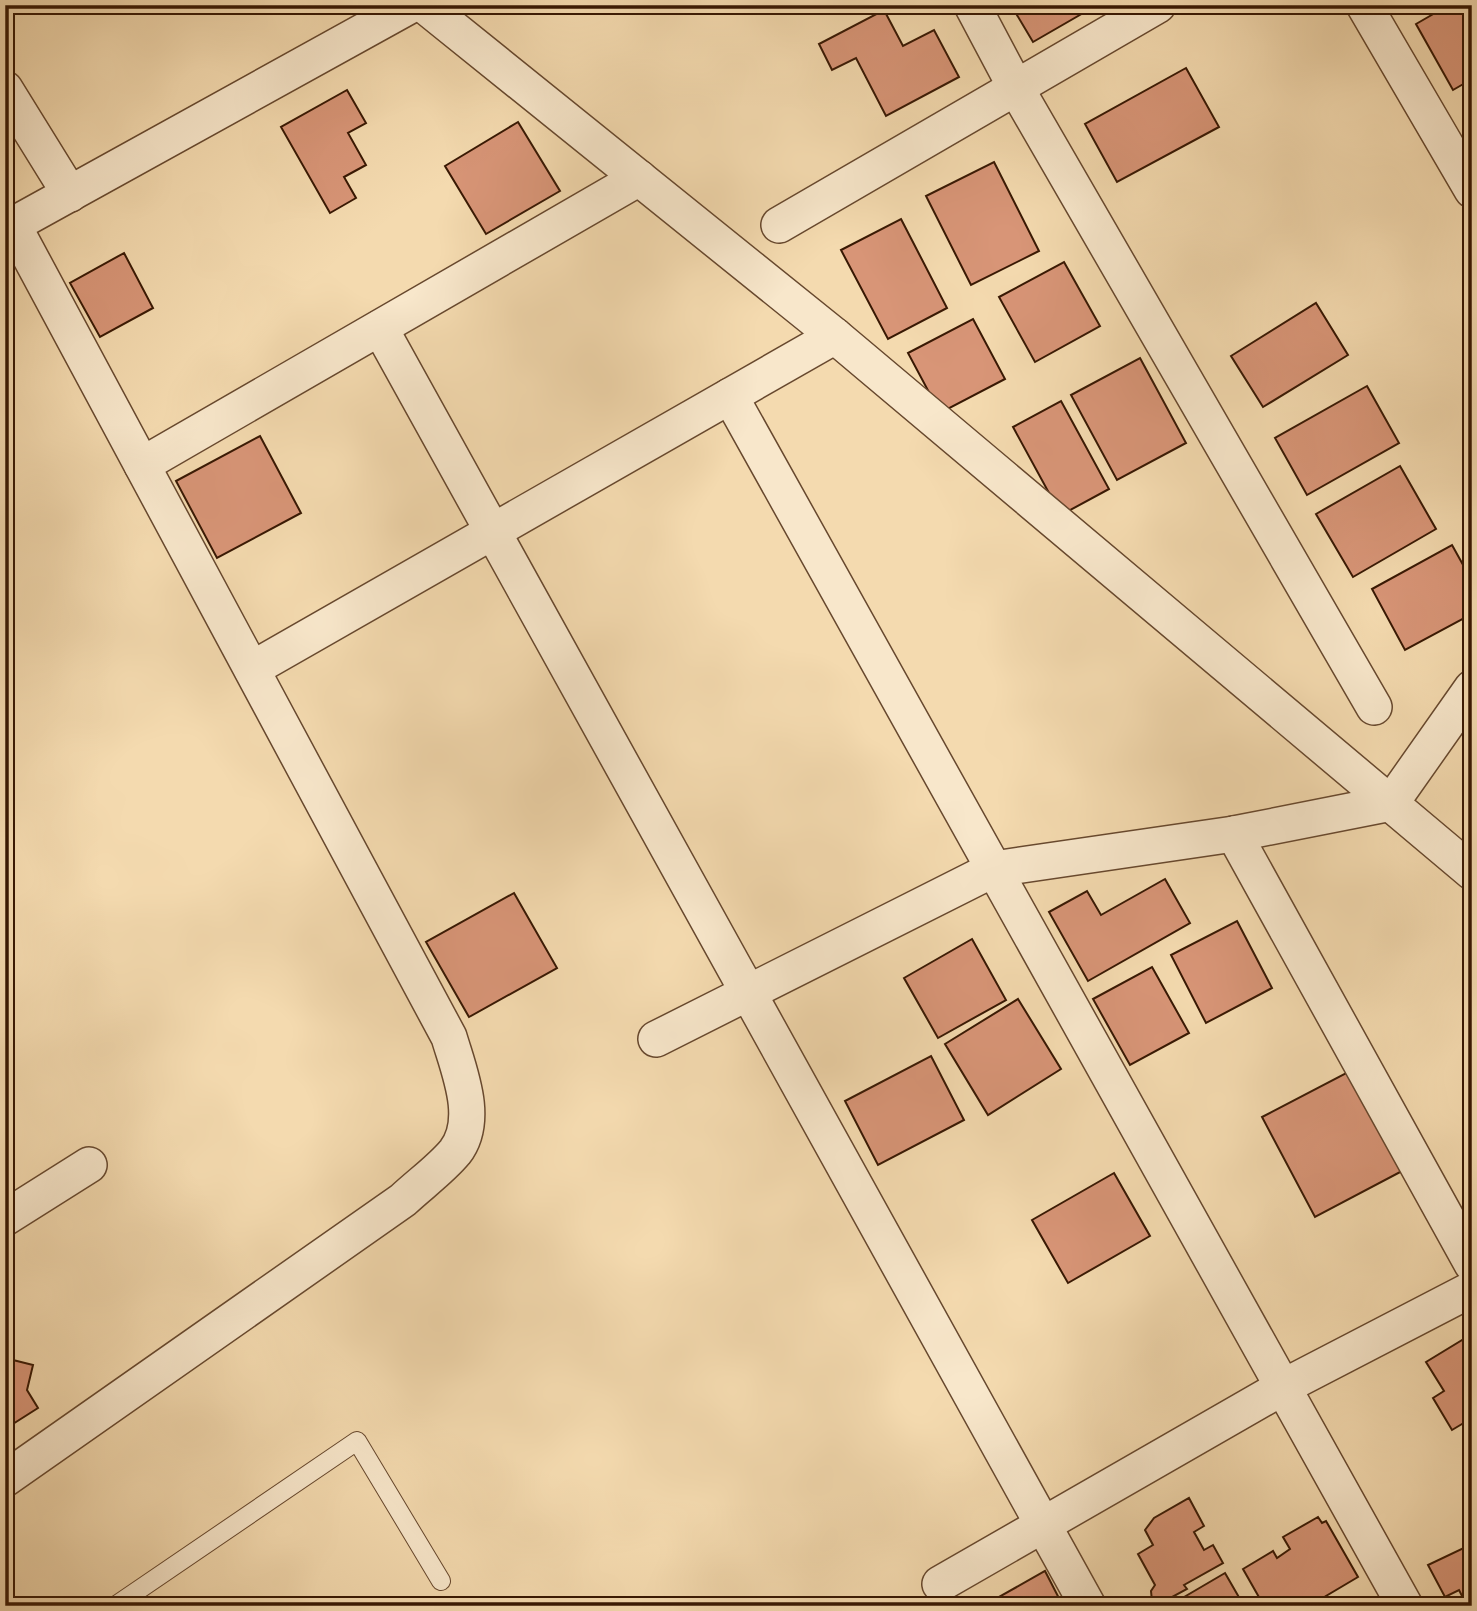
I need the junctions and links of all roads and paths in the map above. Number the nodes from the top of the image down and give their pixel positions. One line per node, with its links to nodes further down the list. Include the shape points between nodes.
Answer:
1 (411, 5): 10 (street)
2 (424, 5): 8 (street)
3 (972, 5): 6 (street)
4 (1157, 5): 6 (street)
5 (1364, 5): 9 (street)
6 (1016, 88): 11 (street); 19 (street)
7 (5, 89): 10 (street)
8 (639, 178): 12 (street); 13 (street)
9 (1472, 190)
10 (70, 194): 15 (street, via 13,225)
11 (779, 225)
12 (380, 328): 15 (street); 16 (street)
13 (835, 336): 14 (street); 20 (street)
14 (730, 396): 16 (street); 22 (street)
15 (142, 465): 17 (street)
16 (492, 532): 17 (street); 24 (street)
17 (252, 669): 31 (street, via 449,1037 464,1091 466,1125 456,1150 403,1200)
18 (1472, 688): 20 (street)
19 (1374, 707)
20 (1391, 803): 21 (street); 23 (street)
21 (1234, 834): 22 (street); 28 (street)
22 (994, 869): 24 (street); 30 (street)
23 (1472, 872)
24 (748, 993): 25 (street); 32 (street)
25 (656, 1040)
26 (89, 1165): 27 (street)
27 (5, 1218)
28 (1472, 1264)
29 (1472, 1289): 30 (street)
30 (1283, 1387): 32 (street); 37 (street)
31 (5, 1479)
32 (1043, 1525): 34 (street); 36 (street)
33 (441, 1581): 35 (lane, via 357,1441)
34 (940, 1584)
35 (115, 1606)
36 (1088, 1606)
37 (1405, 1606)

